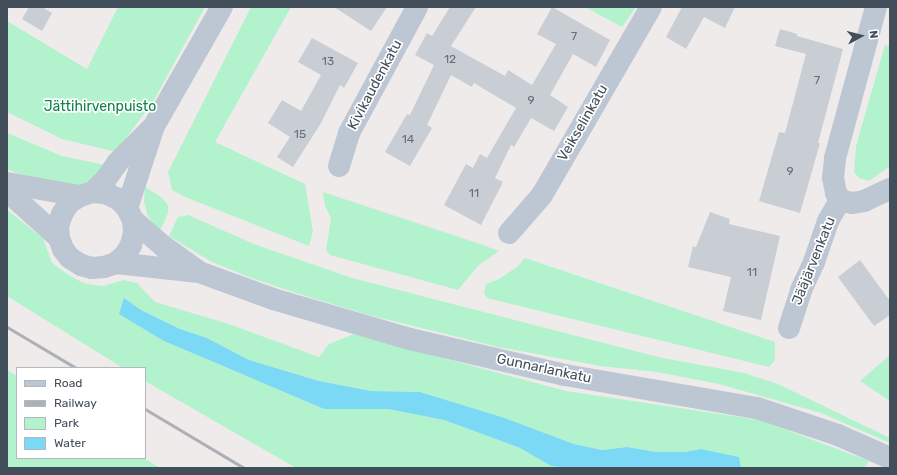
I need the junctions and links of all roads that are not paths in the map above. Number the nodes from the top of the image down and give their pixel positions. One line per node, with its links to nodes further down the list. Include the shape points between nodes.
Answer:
1 (222, 7): 5 (street)
2 (417, 7): 6 (street, Kivikaudenkatu, via 349,133)
3 (651, 7): 13 (street, Veikselinkatu, via 542,195)
4 (876, 7): 11 (street, via 835,158 833,178)
5 (154, 126): 10 (street, via 117,163 106,179); 12 (street)
6 (339, 166)
7 (7, 183): 10 (street)
8 (890, 189): 11 (street, Jääjärvenkatu, via 864,201 852,203)
9 (7, 191): 14 (street)
10 (86, 194): 12 (street, via 112,196 118,199); 14 (street, via 69,203 62,214 58,226)
11 (840, 200): 17 (street, Jääjärvenkatu, via 828,221 814,262 800,290)
12 (130, 214): 15 (street, via 134,233 131,245); 16 (street, Gunnarlankatu, via 163,246)
13 (509, 233)
14 (59, 238): 15 (street, via 70,258 81,265 104,268)
15 (116, 263): 16 (street, Gunnarlankatu)
16 (199, 272): 18 (street, Gunnarlankatu, via 273,299 410,339 565,375 757,408 838,435)
17 (789, 328)
18 (890, 458)

